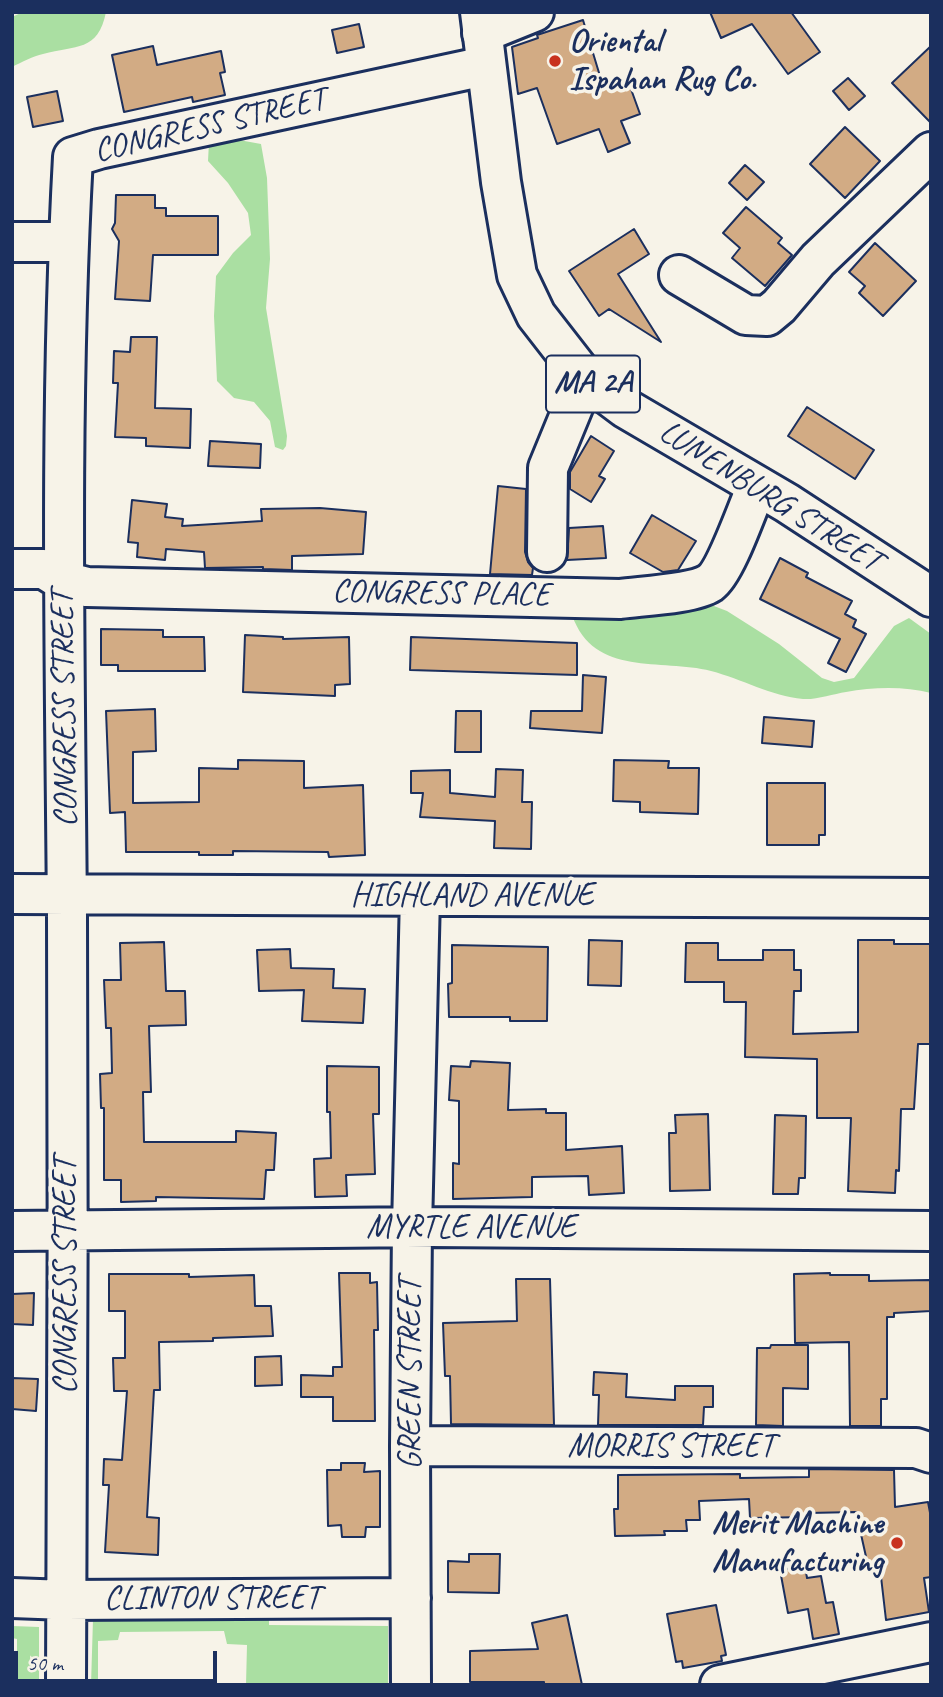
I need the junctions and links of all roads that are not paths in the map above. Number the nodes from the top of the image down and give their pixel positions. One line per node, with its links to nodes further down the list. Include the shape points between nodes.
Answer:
1 (534, 12): 2 (street)
2 (483, 37): 5 (street, CONGRESS STREET, via 73,157); 7 (street, LUNENBURG STREET / MA 2A, via 517,275 536,315)
3 (929, 157): 6 (street, via 818,260 767,316 746,314)
4 (12, 242): 5 (street)
5 (68, 242): 11 (street, CONGRESS STREET)
6 (678, 275)
7 (585, 378): 8 (street, LUNENBURG STREET / MA 2A, via 625,408); 9 (street, via 548,468)
8 (757, 486): 11 (street, CONGRESS PLACE, via 718,575 711,583 687,590 620,599 87,587); 12 (street, LUNENBURG STREET / MA 2A)
9 (547, 552)
10 (12, 569): 11 (street, CONGRESS PLACE, via 44,569)
11 (63, 581): 14 (street, CONGRESS STREET)
12 (931, 597)
13 (12, 894): 14 (street, HIGHLAND AVENUE)
14 (66, 894): 15 (street, HIGHLAND AVENUE); 19 (street, CONGRESS STREET)
15 (421, 896): 16 (street, HIGHLAND AVENUE); 17 (street, GREEN STREET)
16 (931, 898)
17 (412, 1228): 19 (street, MYRTLE AVENUE); 20 (street, MYRTLE AVENUE); 21 (street, GREEN STREET)
18 (12, 1231): 19 (street, MYRTLE AVENUE)
19 (67, 1231): 25 (street, CONGRESS STREET)
20 (931, 1231)
21 (410, 1446): 22 (street, MORRIS STREET, via 916,1448); 24 (street, GREEN STREET)
22 (931, 1453)
23 (12, 1598): 25 (street, CLINTON STREET)
24 (411, 1598): 25 (street, CLINTON STREET); 28 (street, GREEN STREET)
25 (66, 1600): 27 (street, CONGRESS STREET)
26 (931, 1642): 29 (street)
27 (65, 1685)
28 (411, 1685)
29 (720, 1685)

